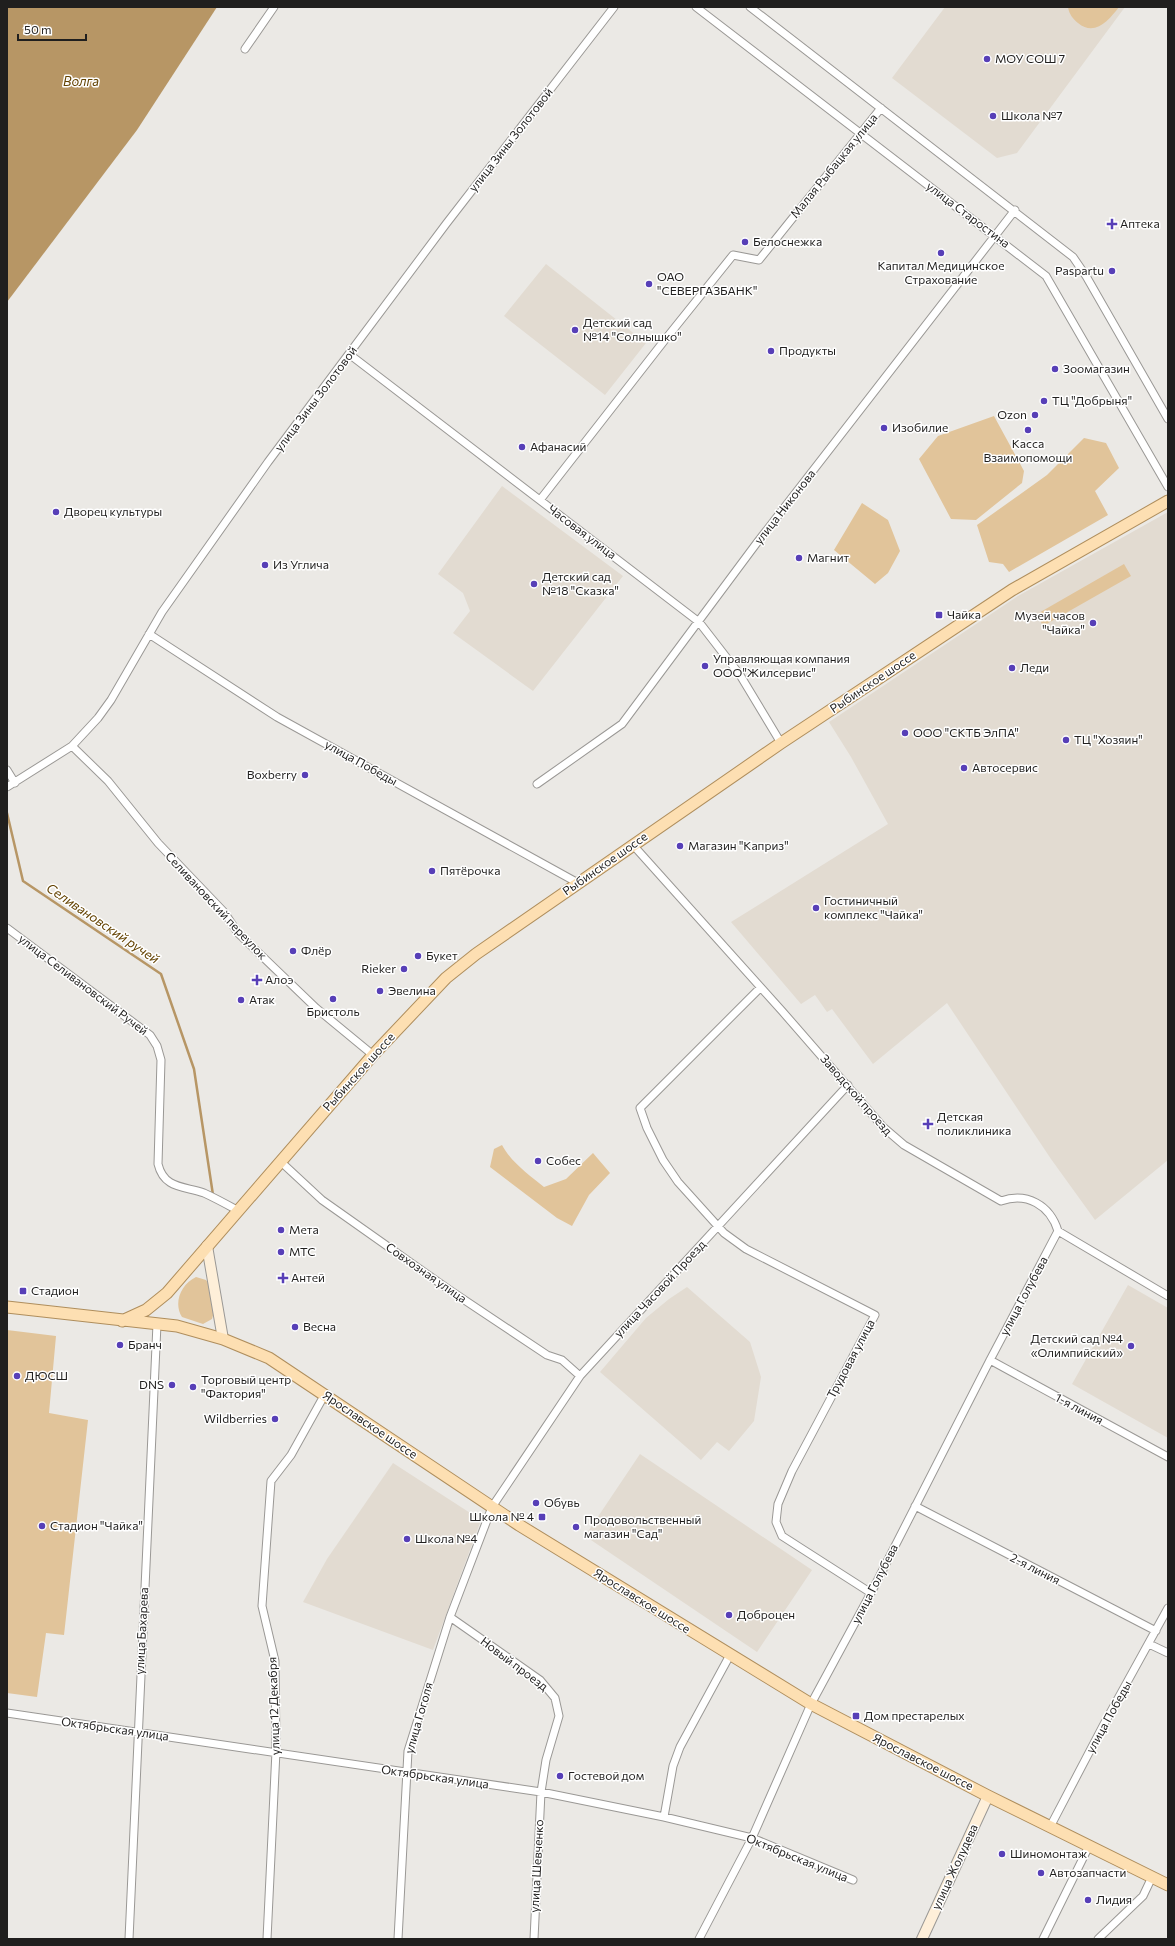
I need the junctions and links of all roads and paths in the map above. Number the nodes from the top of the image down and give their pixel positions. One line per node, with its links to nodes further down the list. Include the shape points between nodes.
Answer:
1 (274, 7): 5 (street)
2 (614, 7): 10 (street, улица Зины Золотовой)
3 (696, 7): 7 (street, улица Старостина)
4 (750, 7): 6 (street)
5 (245, 49)
6 (881, 108): 7 (street, Малая Рыбацкая улица); 8 (street)
7 (861, 133): 9 (street, улица Старостина); 13 (street, Малая Рыбацкая улица, via 759,260 733,255)
8 (1015, 210): 9 (street, улица Никонова); 11 (street, via 1066,249 1080,266)
9 (995, 236): 12 (street, улица Старостина, via 1041,270 1051,282); 15 (street, улица Никонова, via 756,544)
10 (349, 354): 13 (street, Часовая улица); 16 (street, улица Зины Золотовой, via 210,542)
11 (1168, 419)
12 (1168, 487)
13 (540, 500): 15 (street, Часовая улица)
14 (1168, 501): 17 (main road, Рыбинское шоссе, via 1012,590)
15 (699, 622): 17 (street, Часовая улица, via 740,675); 21 (street, улица Никонова, via 622,724)
16 (149, 634): 18 (street, улица Зины Золотовой, via 111,700); 24 (street, улица Победы, via 278,717)
17 (781, 742): 23 (main road, Рыбинское шоссе)
18 (72, 746): 20 (street, улица Зины Золотовой); 27 (street, Селивановский переулок, via 108,781 158,843 224,912 238,933 316,1008)
19 (7, 770): 20 (street)
20 (15, 782): 22 (street, улица Зины Золотовой)
21 (537, 784)
22 (7, 787)
23 (632, 845): 24 (main road, Рыбинское шоссе); 26 (street, Заводской проезд)
24 (578, 883): 27 (main road, Рыбинское шоссе, via 446,978)
25 (7, 928): 30 (street, улица Селивановский Ручей, via 150,1036 157,1046 161,1060 158,1164 162,1176 173,1184 204,1194)
26 (760, 988): 28 (street, Заводской проезд); 31 (street, Трудовая улица, via 640,1108 663,1160 678,1182)
27 (373, 1055): 29 (main road, Рыбинское шоссе)
28 (848, 1086): 31 (street, улица Часовой Проезд); 32 (street, Заводской проезд, via 883,1127 904,1146 1001,1201 1017,1197 1034,1202 1050,1213)
29 (280, 1161): 30 (main road, Рыбинское шоссе); 40 (street, Совхозная улица, via 322,1200 547,1355 562,1360)
30 (237, 1210): 33 (main road, Рыбинское шоссе)
31 (717, 1227): 40 (street, улица Часовой Проезд); 45 (street, Трудовая улица, via 746,1249 875,1314 792,1471 778,1504 776,1522 782,1536)
32 (1058, 1231): 34 (street); 39 (street, улица Голубева)
33 (207, 1246): 36 (main road, Рыбинское шоссе, via 158,1302); 38 (main road)
34 (1168, 1296)
35 (7, 1306): 36 (main road, Ярославское шоссе)
36 (122, 1321): 37 (main road, Ярославское шоссе)
37 (157, 1324): 38 (main road, Ярославское шоссе, via 192,1329); 54 (street, улица Бахарева)
38 (223, 1339): 41 (main road, Ярославское шоссе, via 269,1358)
39 (990, 1360): 42 (street, 1-я линия); 43 (street, улица Голубева)
40 (580, 1376): 44 (street, улица Часовой Проезд)
41 (325, 1394): 44 (main road, Ярославское шоссе); 55 (street, улица 12 Декабря, via 291,1455 271,1481 262,1606 274,1661)
42 (1168, 1457)
43 (915, 1506): 45 (street, улица Голубева); 48 (street, 2-я линия)
44 (492, 1507): 47 (street, улица Гоголя); 51 (main road, Ярославское шоссе)
45 (871, 1593): 52 (street, улица Голубева)
46 (1168, 1608): 48 (street, улица Победы)
47 (450, 1617): 56 (street, улица Гоголя, via 408,1751); 57 (street, Новый проезд, via 540,1680 555,1698 560,1716 546,1760)
48 (1156, 1631): 49 (street, улица Победы)
49 (1149, 1644): 50 (street); 60 (street, улица Победы)
50 (1168, 1653)
51 (730, 1655): 52 (main road, Ярославское шоссе); 59 (street, via 680,1747 673,1766)
52 (812, 1704): 58 (main road, Ярославское шоссе); 61 (street, улица Голубева)
53 (7, 1713): 54 (street, Октябрьская улица)
54 (138, 1733): 55 (street, Октябрьская улица); 66 (street, улица Бахарева)
55 (276, 1751): 56 (street, Октябрьская улица); 67 (street, улица 12 Декабря)
56 (406, 1773): 57 (street, Октябрьская улица); 68 (street, улица Гоголя)
57 (541, 1792): 59 (street, Октябрьская улица); 69 (street, улица Шевченко)
58 (988, 1796): 60 (main road, Ярославское шоссе); 71 (main road, улица Жолудева)
59 (664, 1817): 61 (street, Октябрьская улица)
60 (1050, 1827): 62 (main road, Ярославское шоссе)
61 (752, 1838): 64 (street, Октябрьская улица); 70 (street, улица Голубева)
62 (1089, 1846): 63 (main road, Ярославское шоссе); 72 (street)
63 (1152, 1877): 65 (main road, Ярославское шоссе); 73 (street, via 1143,1896)
64 (853, 1880)
65 (1168, 1885)
66 (129, 1939)
67 (267, 1939)
68 (398, 1939)
69 (534, 1939)
70 (699, 1939)
71 (922, 1939)
72 (1043, 1939)
73 (1098, 1939)

